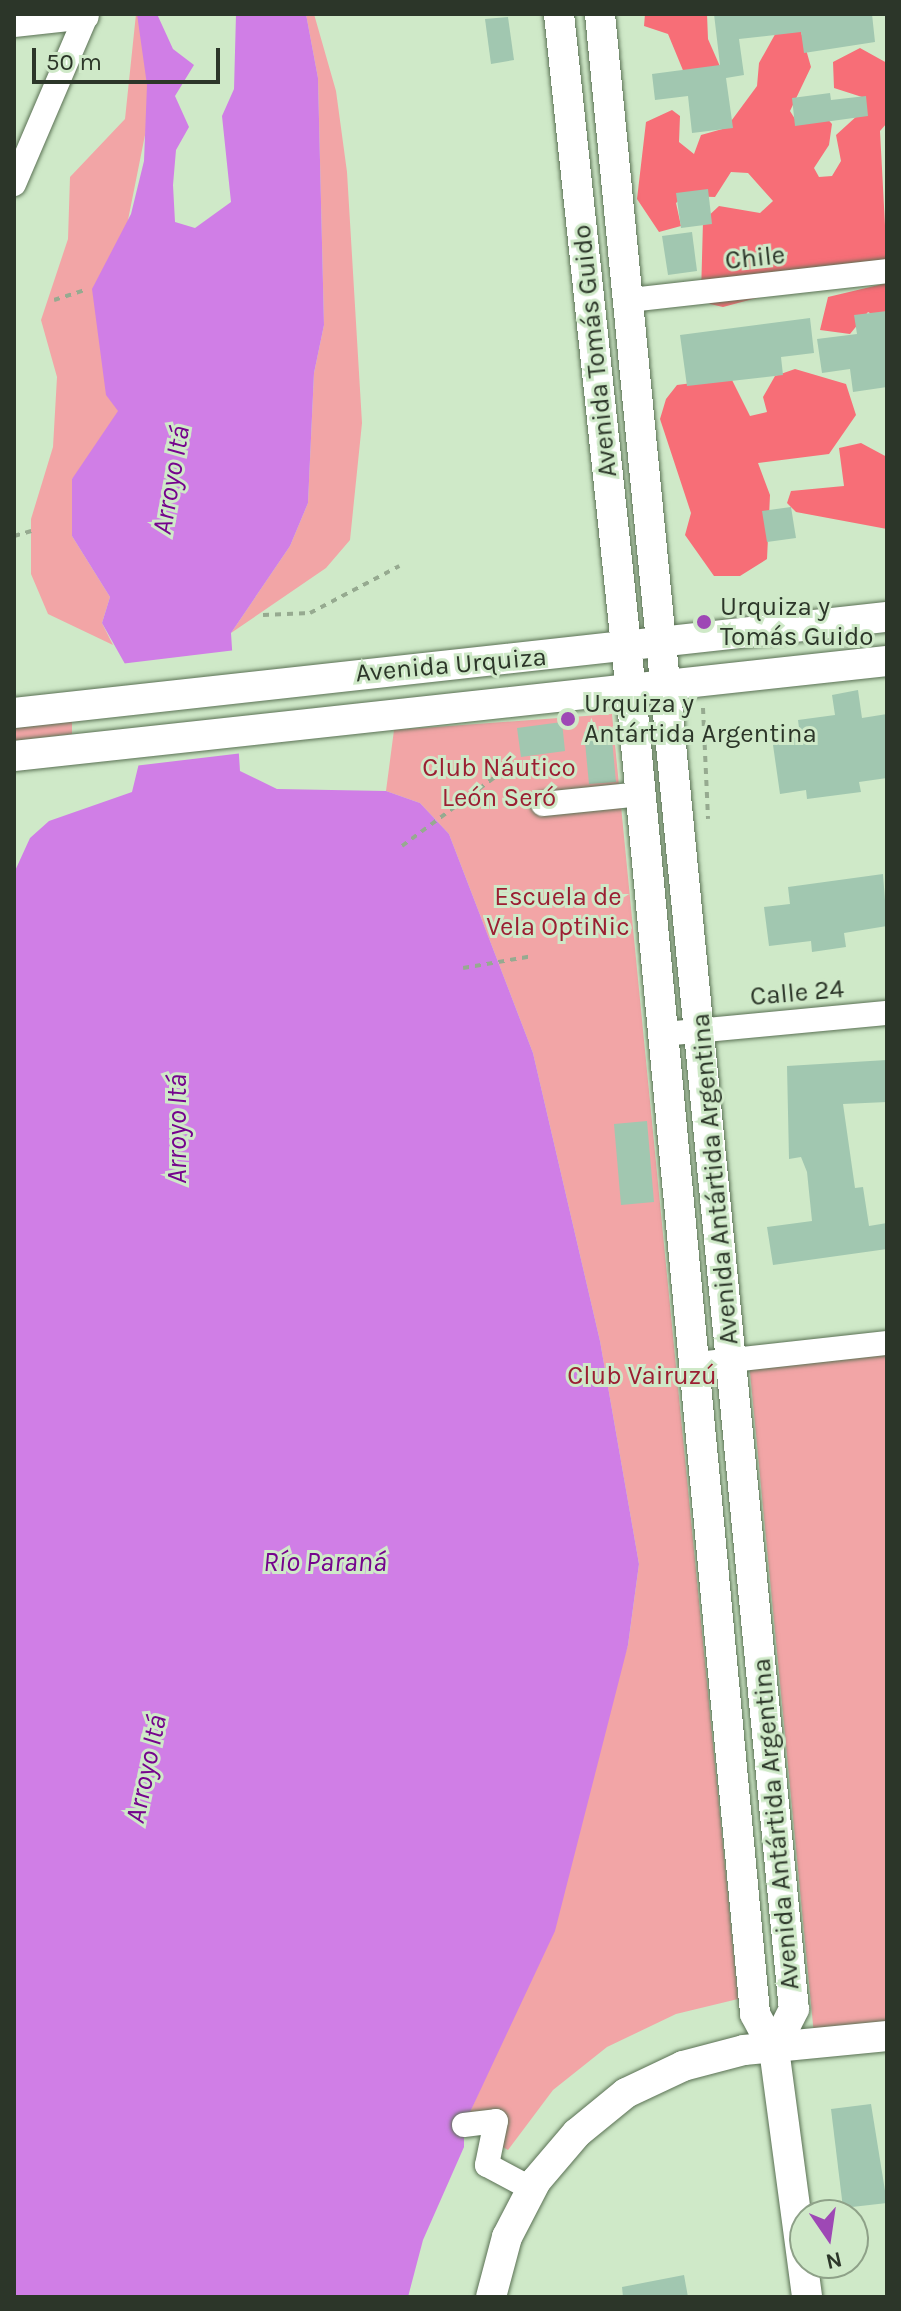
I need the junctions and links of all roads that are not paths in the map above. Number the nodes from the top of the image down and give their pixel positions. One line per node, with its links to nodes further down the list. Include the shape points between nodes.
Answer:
1 (559, 14): 10 (main road, Avenida Tomás Guido)
2 (600, 14): 7 (main road, Avenida Tomás Guido)
3 (87, 16): 4 (street); 5 (street)
4 (14, 25)
5 (14, 184)
6 (887, 271): 7 (street, Chile)
7 (630, 300): 9 (main road, Avenida Tomás Guido)
8 (887, 617): 9 (main road, Avenida Urquiza)
9 (663, 640): 10 (main road, Avenida Urquiza); 12 (main road, Avenida Antártida Argentina)
10 (627, 648): 13 (main road, Avenida Tomás Guido); 14 (main road, Avenida Urquiza)
11 (887, 661): 12 (main road, Avenida Urquiza)
12 (667, 684): 13 (main road, Avenida Urquiza); 19 (main road, Avenida Antártida Argentina)
13 (629, 688): 15 (main road, Avenida Urquiza); 16 (main road, Avenida Antártida Argentina)
14 (14, 713)
15 (14, 756)
16 (641, 794): 17 (street); 20 (main road, Avenida Antártida Argentina)
17 (543, 804)
18 (887, 1013): 19 (street, Calle 24)
19 (701, 1030): 20 (street, Calle 24); 22 (main road, Avenida Antártida Argentina)
20 (664, 1034): 23 (main road, Avenida Antártida Argentina)
21 (887, 1343): 22 (street)
22 (733, 1360): 23 (street); 25 (main road, Avenida Antártida Argentina, via 794,2009)
23 (696, 1364): 25 (main road, Avenida Antártida Argentina, via 755,2014)
24 (887, 2036): 25 (main road)
25 (774, 2049): 27 (main road, via 683,2066 626,2093 577,2133); 29 (main road, Avenida Antártida Argentina)
26 (464, 2125): 27 (street, via 496,2121 487,2165)
27 (532, 2189): 28 (main road, via 507,2237)
28 (491, 2297)
29 (807, 2297)

